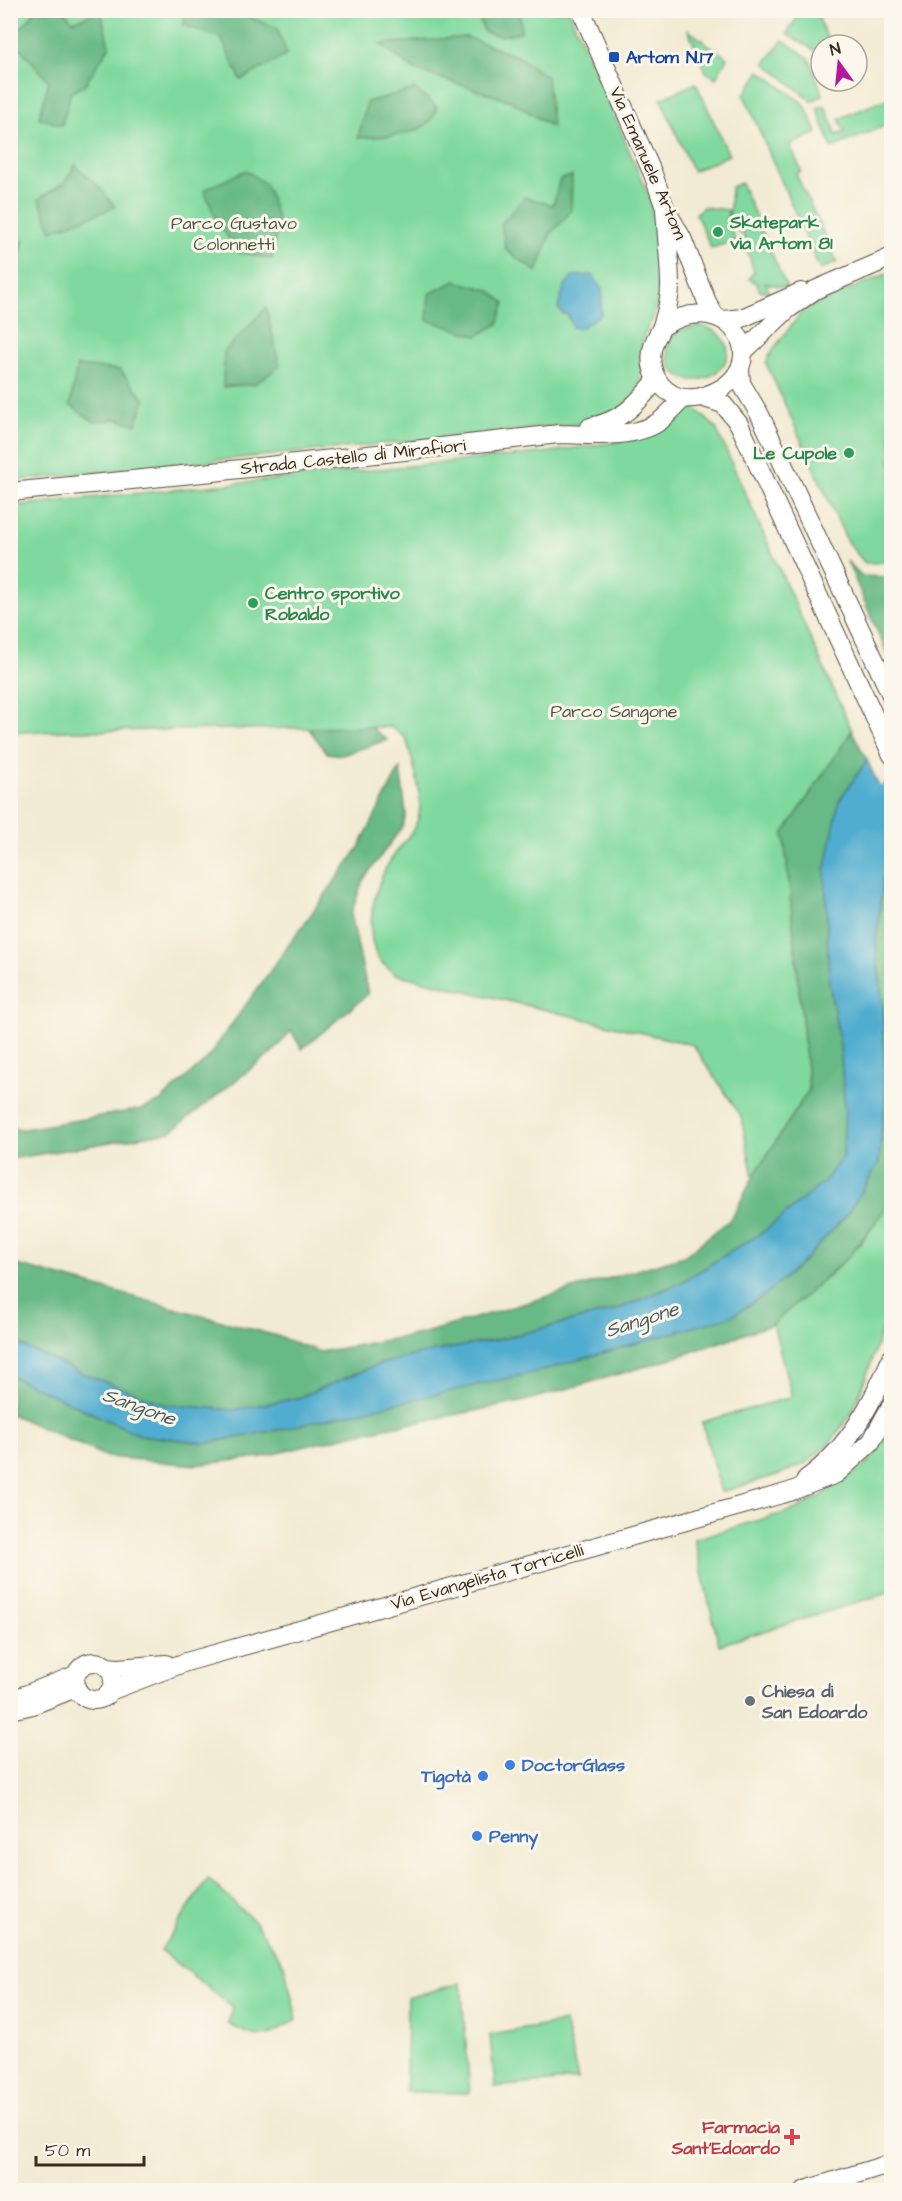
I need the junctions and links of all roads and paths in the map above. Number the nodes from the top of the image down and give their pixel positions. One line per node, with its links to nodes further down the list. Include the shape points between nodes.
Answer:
1 (581, 10): 2 (street, Via Emanuele Artom)
2 (666, 208): 5 (street, Via Emanuele Artom, via 707,302); 6 (street, via 670,287)
3 (891, 257): 4 (street)
4 (815, 290): 5 (street, via 797,292 742,318); 7 (street, via 788,310)
5 (719, 318): 6 (street, via 683,316); 7 (street, via 736,331 743,346)
6 (662, 327): 8 (street, via 651,353)
7 (742, 360): 9 (street, via 733,377 715,392); 12 (street, via 741,383 760,415)
8 (657, 380): 9 (street, via 674,395); 10 (street, via 631,410 606,424)
9 (692, 398): 10 (street, Strada Castello di Mirafiori, via 658,422 631,432); 13 (street, via 723,404 739,424)
10 (559, 434): 11 (street, Strada Castello di Mirafiori)
11 (10, 492)
12 (891, 697)
13 (891, 755)
14 (891, 1357): 16 (street, Via Evangelista Torricelli, via 855,1431 824,1467)
15 (891, 1404): 16 (street, Via Evangelista Torricelli, via 871,1442 836,1474)
16 (789, 1492): 17 (street, Via Evangelista Torricelli)
17 (186, 1662): 18 (street, Via Evangelista Torricelli); 20 (street, Via Evangelista Torricelli)
18 (107, 1667): 19 (street, via 89,1662 83,1665); 20 (street, via 113,1678)
19 (76, 1681): 20 (street, via 83,1697 94,1700); 21 (street); 22 (street, via 33,1705)
20 (110, 1691)
21 (10, 1698)
22 (10, 1710)
23 (891, 2163): 24 (street)
24 (805, 2190)

